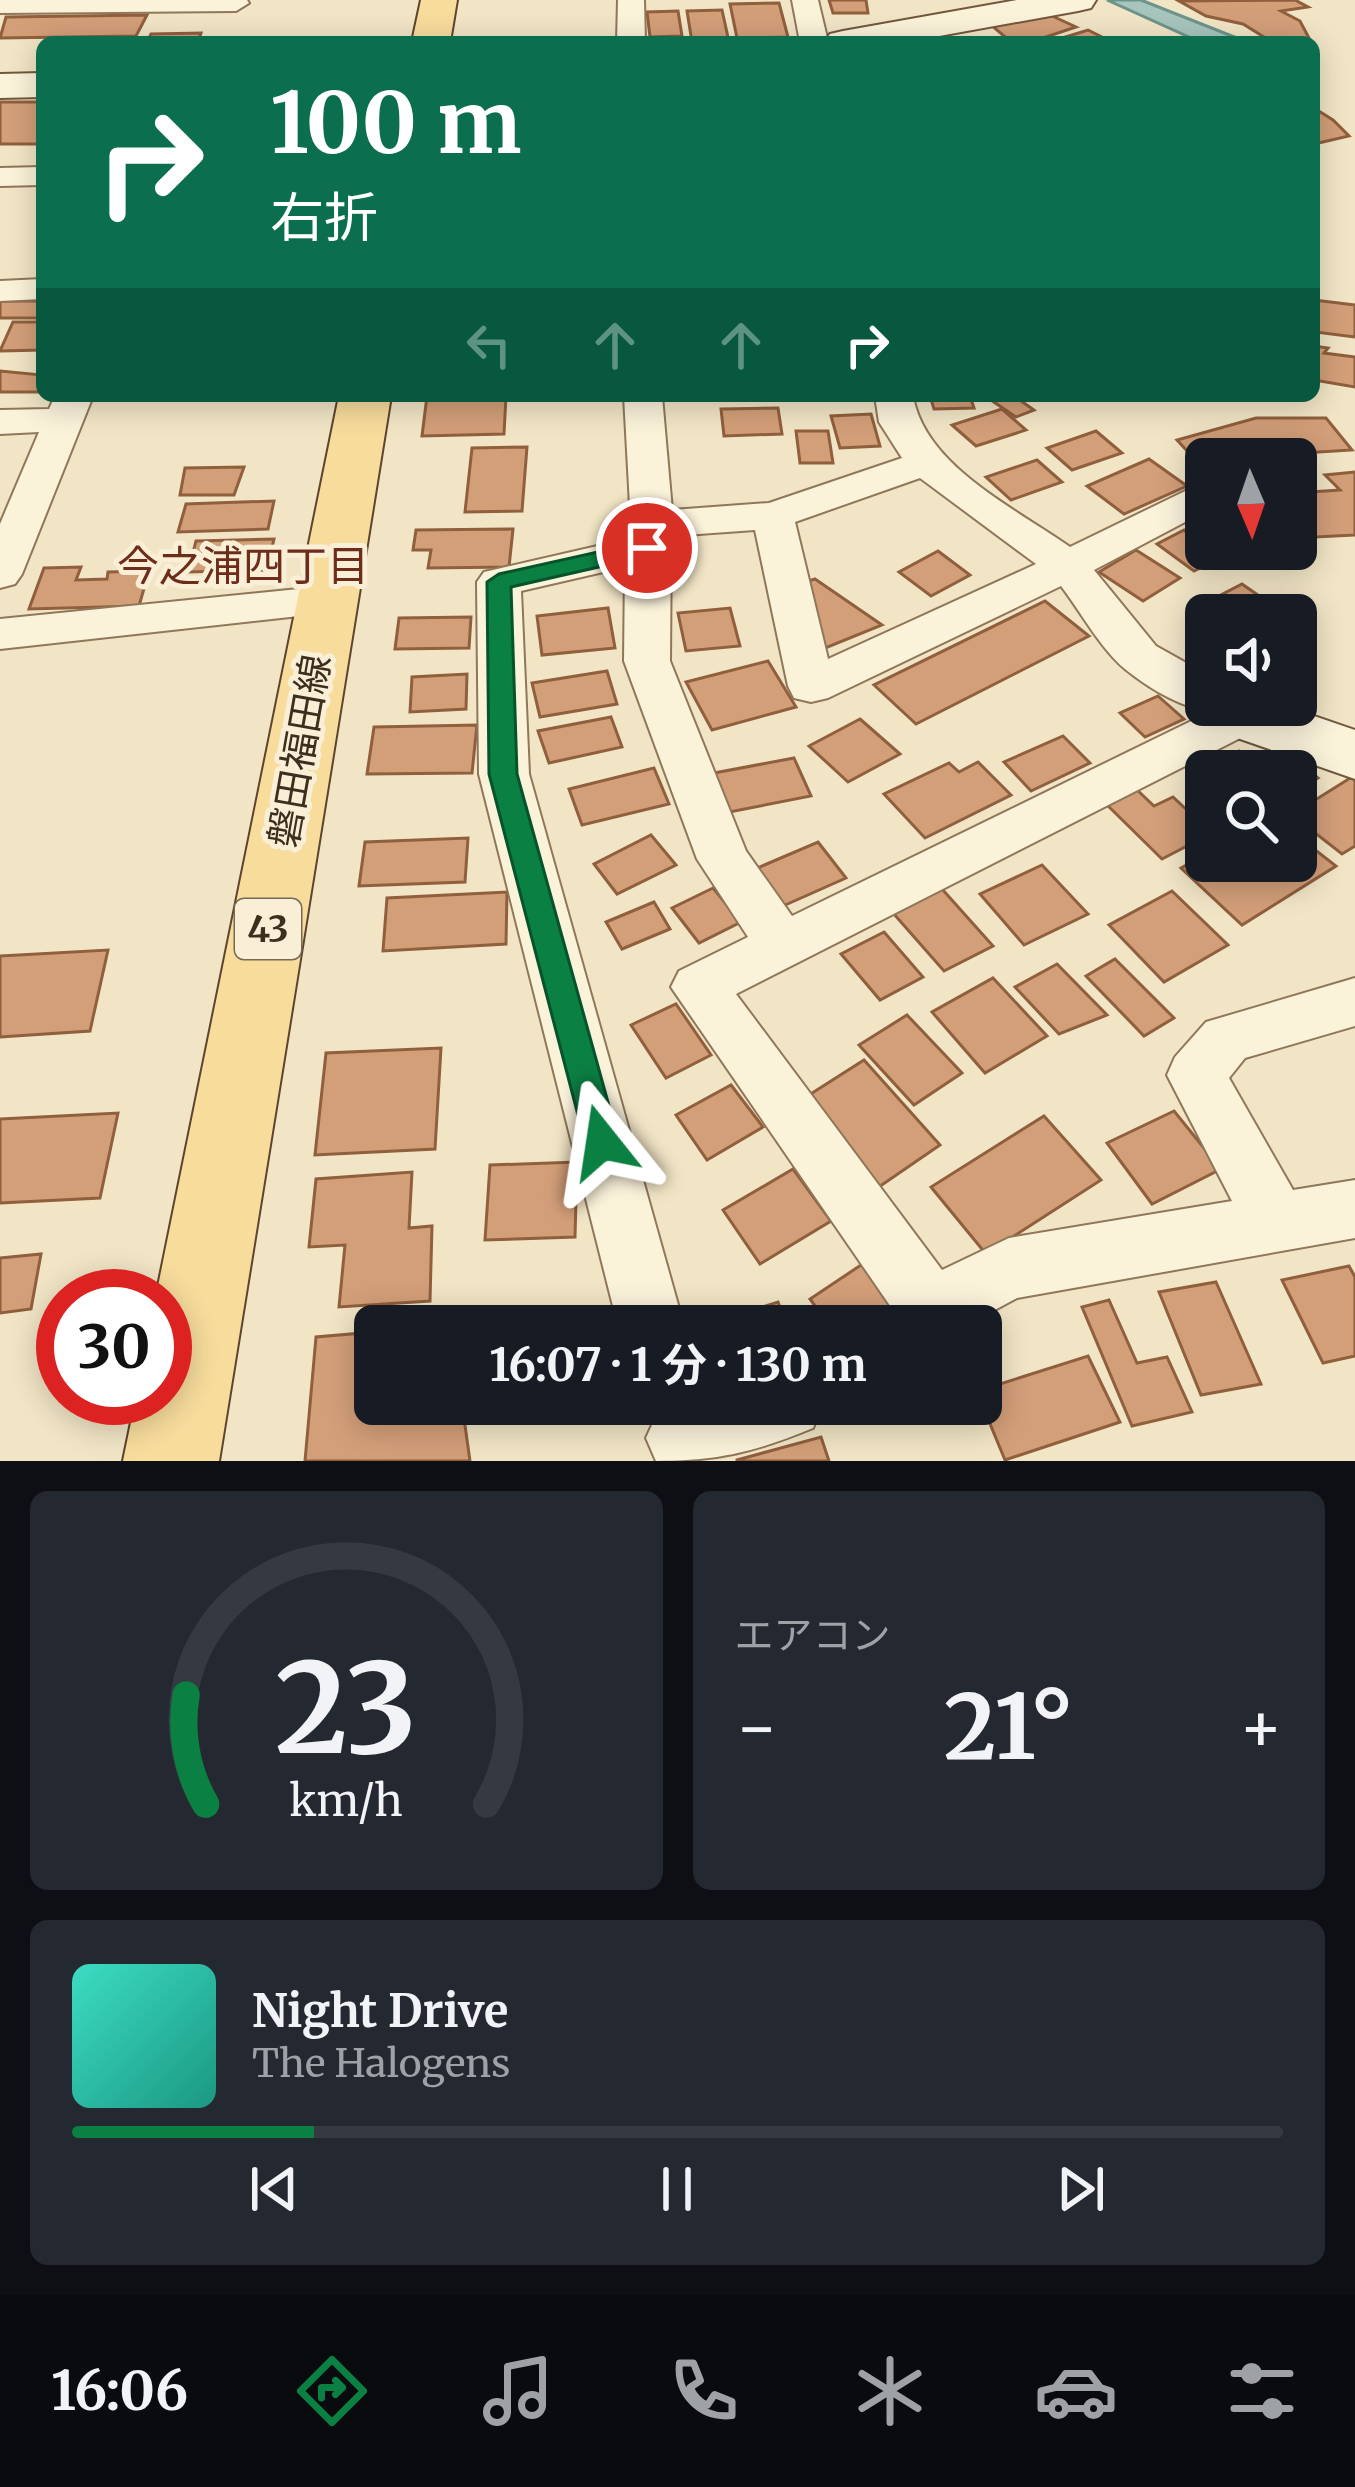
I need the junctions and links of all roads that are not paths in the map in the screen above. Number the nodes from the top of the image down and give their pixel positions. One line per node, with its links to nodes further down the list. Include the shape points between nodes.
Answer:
1 (439, 0): 7 (main road)
2 (631, 0): 8 (street)
3 (805, 0): 9 (street)
4 (1071, 1): 10 (street)
5 (0, 5): 6 (street)
6 (234, 8)
7 (432, 36)
8 (631, 36)
9 (813, 36)
10 (876, 36)
11 (0, 86): 12 (street)
12 (36, 86)
13 (36, 176): 14 (street)
14 (0, 177)
15 (0, 290): 16 (street)
16 (36, 290)
17 (364, 402): 28 (main road, 磐田福田線 / 43)
18 (644, 402): 25 (street)
19 (895, 402): 22 (street)
20 (69, 408): 21 (street); 27 (street)
21 (0, 422)
22 (925, 464): 24 (street); 26 (street)
23 (1185, 505): 26 (street)
24 (772, 516): 25 (street); 26 (street, via 811,686)
25 (650, 536): 34 (street, via 647,661 723,859); 38 (street, via 499,582 503,774)
26 (1068, 566): 30 (street, via 1140,657)
27 (0, 574)
28 (328, 601): 29 (street); 43 (main road, 磐田福田線 / 43)
29 (0, 634)
30 (1185, 683)
31 (1187, 726): 34 (street)
32 (1277, 726): 33 (street)
33 (1355, 755)
34 (783, 945): 39 (street, via 700,987)
35 (1355, 1002): 37 (street, via 1226,1039 1196,1075)
36 (1355, 1209): 37 (street)
37 (1276, 1222): 40 (street, via 1009,1269)
38 (645, 1305)
39 (921, 1305)
40 (949, 1305)
41 (713, 1425): 42 (street)
42 (680, 1434)
43 (171, 1461)

